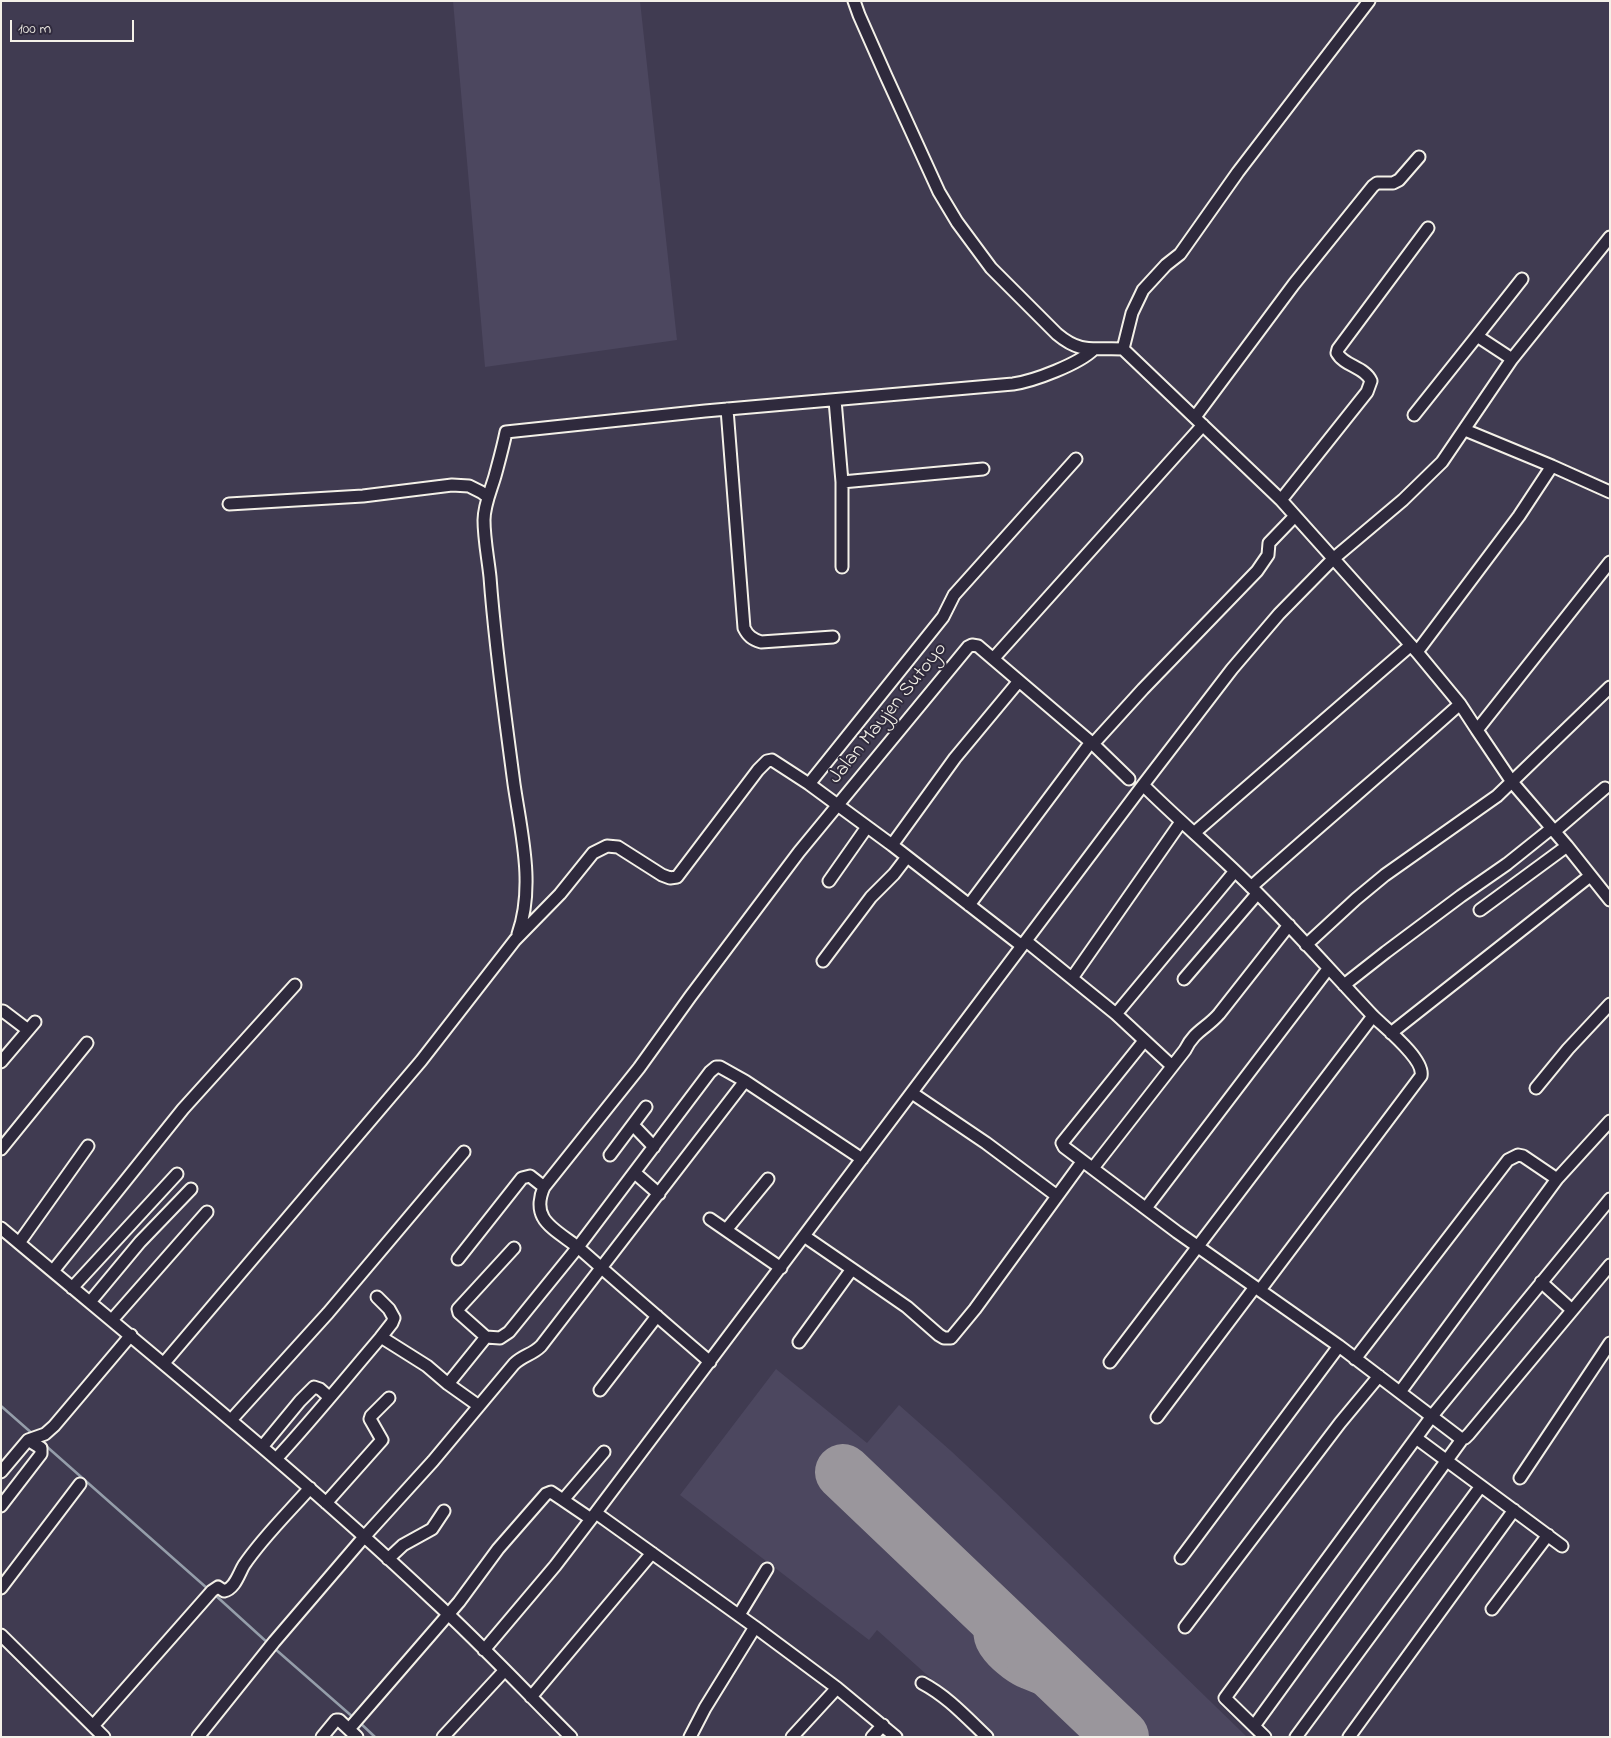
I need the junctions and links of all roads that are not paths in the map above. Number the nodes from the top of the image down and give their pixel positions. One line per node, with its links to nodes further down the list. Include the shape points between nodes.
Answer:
1 (854, 1): 8 (street, via 939,192 957,222 992,268 1057,334 1079,348)
2 (1369, 1): 9 (street, via 1238,172 1185,248 1143,290 1132,313)
3 (1419, 157): 14 (street, via 1393,184 1377,183 1373,186 1294,284)
4 (1428, 228): 22 (street, via 1338,349 1341,358 1369,378 1367,392)
5 (1610, 237): 10 (street)
6 (1522, 279): 7 (street)
7 (1477, 336): 10 (street); 13 (street)
8 (1094, 349): 9 (street); 11 (street, via 1080,360 1023,383)
9 (1123, 349): 14 (street)
10 (1512, 359): 15 (street)
11 (835, 400): 12 (street); 19 (street)
12 (727, 409): 21 (street, via 506,432); 28 (street, via 744,628 752,639 761,642)
13 (1414, 415)
14 (1199, 421): 22 (street); 30 (street)
15 (1465, 430): 17 (street); 25 (street, via 1431,474)
16 (1076, 459): 37 (street, via 954,594 943,617)
17 (1552, 466): 20 (street); 29 (street, via 1519,516)
18 (983, 469): 19 (street)
19 (842, 482): 27 (street)
20 (1610, 492)
21 (488, 498): 23 (street, via 469,486 446,485 363,496); 56 (street, via 484,534 495,646 524,849 526,900)
22 (1281, 500): 24 (street)
23 (229, 504)
24 (1295, 516): 25 (street); 35 (street, via 1269,542 1267,558 1257,571)
25 (1332, 559): 29 (street); 38 (street, via 1238,662)
26 (1610, 562): 34 (street)
27 (842, 567)
28 (833, 637)
29 (1414, 648): 33 (street); 44 (street)
30 (993, 659): 31 (street, Jalan Mayjen Sutoyo); 40 (street, Jalan Mayjen Sutoyo, via 978,646 972,644 968,647)
31 (1019, 681): 35 (street, Jalan Mayjen Sutoyo); 45 (street, via 954,758)
32 (1610, 687): 36 (street)
33 (1460, 704): 34 (street); 51 (street)
34 (1477, 730): 36 (street)
35 (1092, 743): 38 (street, Jalan Mayjen Sutoyo); 53 (street)
36 (1512, 782): 43 (street); 58 (street, via 1472,815 1385,875)
37 (809, 784): 40 (street); 56 (street, via 772,760 767,761 674,878 662,875 618,847 599,848)
38 (1141, 787): 41 (street, Jalan Mayjen Sutoyo); 57 (street)
39 (1605, 788): 43 (street)
40 (838, 806): 42 (street); 92 (street, Jalan Mayjen Sutoyo, via 794,859 639,1068)
41 (1180, 822): 44 (street, Jalan Mayjen Sutoyo); 61 (street)
42 (867, 827): 45 (street); 50 (street)
43 (1553, 830): 46 (street); 64 (street)
44 (1194, 833): 48 (street, Jalan Mayjen Sutoyo)
45 (892, 845): 47 (street)
46 (1567, 846): 49 (street); 54 (street)
47 (907, 857): 53 (street); 59 (street, via 871,897)
48 (1235, 871): 51 (street, Jalan Mayjen Sutoyo); 67 (street)
49 (1590, 876): 52 (street); 69 (street)
50 (829, 881)
51 (1254, 890): 55 (street, Jalan Mayjen Sutoyo); 62 (street)
52 (1607, 891)
53 (969, 905): 57 (street)
54 (1480, 910)
55 (1289, 925): 58 (street, Jalan Mayjen Sutoyo); 73 (street, via 1219,1014 1194,1035)
56 (516, 940): 130 (street, via 421,1061)
57 (1024, 944): 61 (street); 76 (street)
58 (1306, 945): 60 (street, Jalan Mayjen Sutoyo)
59 (823, 961)
60 (1328, 969): 64 (street, Jalan Mayjen Sutoyo); 97 (street)
61 (1072, 978): 67 (street)
62 (1184, 979)
63 (295, 985): 112 (street, via 183,1109)
64 (1344, 985): 68 (street, Jalan Mayjen Sutoyo)
65 (1610, 1004): 75 (street)
66 (3, 1011): 72 (street, via 32,1026)
67 (1116, 1014): 70 (street)
68 (1373, 1016): 69 (street, Jalan Mayjen Sutoyo); 105 (street)
69 (1391, 1033): 115 (street, Jalan Mayjen Sutoyo, via 1415,1058 1421,1067 1421,1076)
70 (1144, 1040): 73 (street); 86 (street, via 1062,1143)
71 (87, 1043): 82 (street)
72 (1, 1062)
73 (1172, 1066): 87 (street)
74 (745, 1080): 81 (street, via 716,1067); 85 (street); 94 (street)
75 (1536, 1088)
76 (912, 1093): 85 (street); 95 (street)
77 (646, 1107): 79 (street)
78 (1610, 1121): 91 (street)
79 (633, 1124): 81 (street); 84 (street)
80 (88, 1146): 103 (street)
81 (654, 1147): 88 (street)
82 (1, 1149)
83 (464, 1152): 140 (street, via 328,1313)
84 (610, 1155)
85 (862, 1159): 102 (street)
86 (1079, 1166): 87 (street); 95 (street)
87 (1092, 1168): 97 (street)
88 (635, 1173): 94 (street); 104 (street)
89 (177, 1174): 114 (street)
90 (768, 1179): 101 (street)
91 (1557, 1179): 127 (street, via 1523,1156 1508,1160); 134 (street)
92 (544, 1187): 104 (street, via 540,1200 543,1218); 107 (street, via 530,1176 522,1178)
93 (191, 1189): 117 (street)
94 (659, 1194): 109 (street)
95 (1057, 1196): 111 (street, via 951,1338 939,1335 907,1307)
96 (1610, 1199): 113 (street)
97 (1146, 1208): 105 (street)
98 (207, 1212): 120 (street)
99 (710, 1220): 101 (street)
100 (1, 1228): 103 (street)
101 (726, 1230): 110 (street)
102 (804, 1236): 110 (street); 111 (street)
103 (19, 1243): 112 (street)
104 (578, 1247): 109 (street); 123 (street, via 509,1332 500,1338)
105 (1198, 1247): 115 (street); 129 (street)
106 (514, 1248): 123 (street, via 458,1309)
107 (458, 1259)
108 (1610, 1265): 118 (street)
109 (602, 1268): 119 (street); 137 (street, via 541,1346 519,1359)
110 (781, 1268): 128 (street)
111 (852, 1269): 124 (street)
112 (53, 1271): 114 (street)
113 (1541, 1282): 118 (street); 138 (street)
114 (72, 1288): 117 (street)
115 (1253, 1292): 126 (street); 139 (street)
116 (377, 1298): 122 (street, via 394,1318)
117 (90, 1302): 120 (street)
118 (1572, 1310): 142 (street)
119 (657, 1316): 128 (street); 133 (street)
120 (112, 1320): 121 (street)
121 (131, 1335): 130 (street); 143 (street, via 46,1434)
122 (381, 1337): 132 (street, via 427,1366); 135 (street)
123 (486, 1337): 132 (street)
124 (799, 1342)
125 (1610, 1343): 149 (street)
126 (1338, 1346): 127 (street); 164 (street)
127 (1355, 1359): 131 (street)
128 (710, 1362): 158 (street)
129 (1110, 1362)
130 (164, 1363): 140 (street)
131 (1374, 1381): 134 (street); 171 (street)
132 (448, 1384): 137 (street)
133 (600, 1390)
134 (1400, 1392): 138 (street)
135 (329, 1398): 144 (street, via 314,1388); 146 (street)
136 (389, 1398): 154 (street, via 370,1419 382,1440)
137 (479, 1406): 160 (street)
138 (1432, 1416): 141 (street); 142 (street)
139 (1157, 1417)
140 (231, 1420): 144 (street)
141 (1416, 1438): 147 (street); 181 (street, via 1224,1698)
142 (1463, 1438): 147 (street)
143 (30, 1439): 148 (street); 155 (street, via 41,1448 41,1454)
144 (262, 1447): 146 (street)
145 (604, 1452): 153 (street)
146 (276, 1459): 152 (street)
147 (1447, 1461): 151 (street); 181 (street)
148 (1, 1472)
149 (1520, 1478)
150 (80, 1484): 166 (street)
151 (1481, 1486): 156 (street); 193 (street)
152 (310, 1488): 154 (street); 178 (street, via 249,1559 228,1590 218,1587 211,1592)
153 (564, 1500): 158 (street); 168 (street, via 551,1492 546,1494)
154 (326, 1502): 160 (street)
155 (1, 1506)
156 (1514, 1510): 159 (street); 194 (street)
157 (444, 1512): 163 (street, via 432,1529 403,1545)
158 (593, 1516): 162 (street); 173 (street)
159 (1548, 1535): 161 (street); 167 (street)
160 (364, 1537): 163 (street); 183 (street)
161 (1562, 1546)
162 (652, 1553): 169 (street); 177 (street)
163 (388, 1558): 168 (street)
164 (1181, 1558)
165 (767, 1569): 169 (street)
166 (1, 1588)
167 (1492, 1609)
168 (448, 1614): 173 (street); 179 (street)
169 (739, 1615): 170 (street)
170 (755, 1627): 176 (street); 187 (street)
171 (1185, 1627)
172 (3, 1639): 178 (street)
173 (484, 1650): 174 (street)
174 (505, 1670): 177 (street); 185 (street)
175 (922, 1683): 191 (street, via 940,1693)
176 (837, 1688): 180 (street); 188 (street)
177 (531, 1697): 186 (street)
178 (93, 1726): 182 (street)
179 (354, 1726): 184 (street, via 336,1720)
180 (883, 1726): 189 (street); 190 (street)
181 (1254, 1726): 192 (street)
182 (104, 1737)
183 (198, 1737)
184 (322, 1737)
185 (443, 1737)
186 (571, 1737)
187 (690, 1737)
188 (792, 1737)
189 (872, 1737)
190 (896, 1737)
191 (987, 1737)
192 (1266, 1737)
193 (1296, 1737)
194 (1349, 1737)

